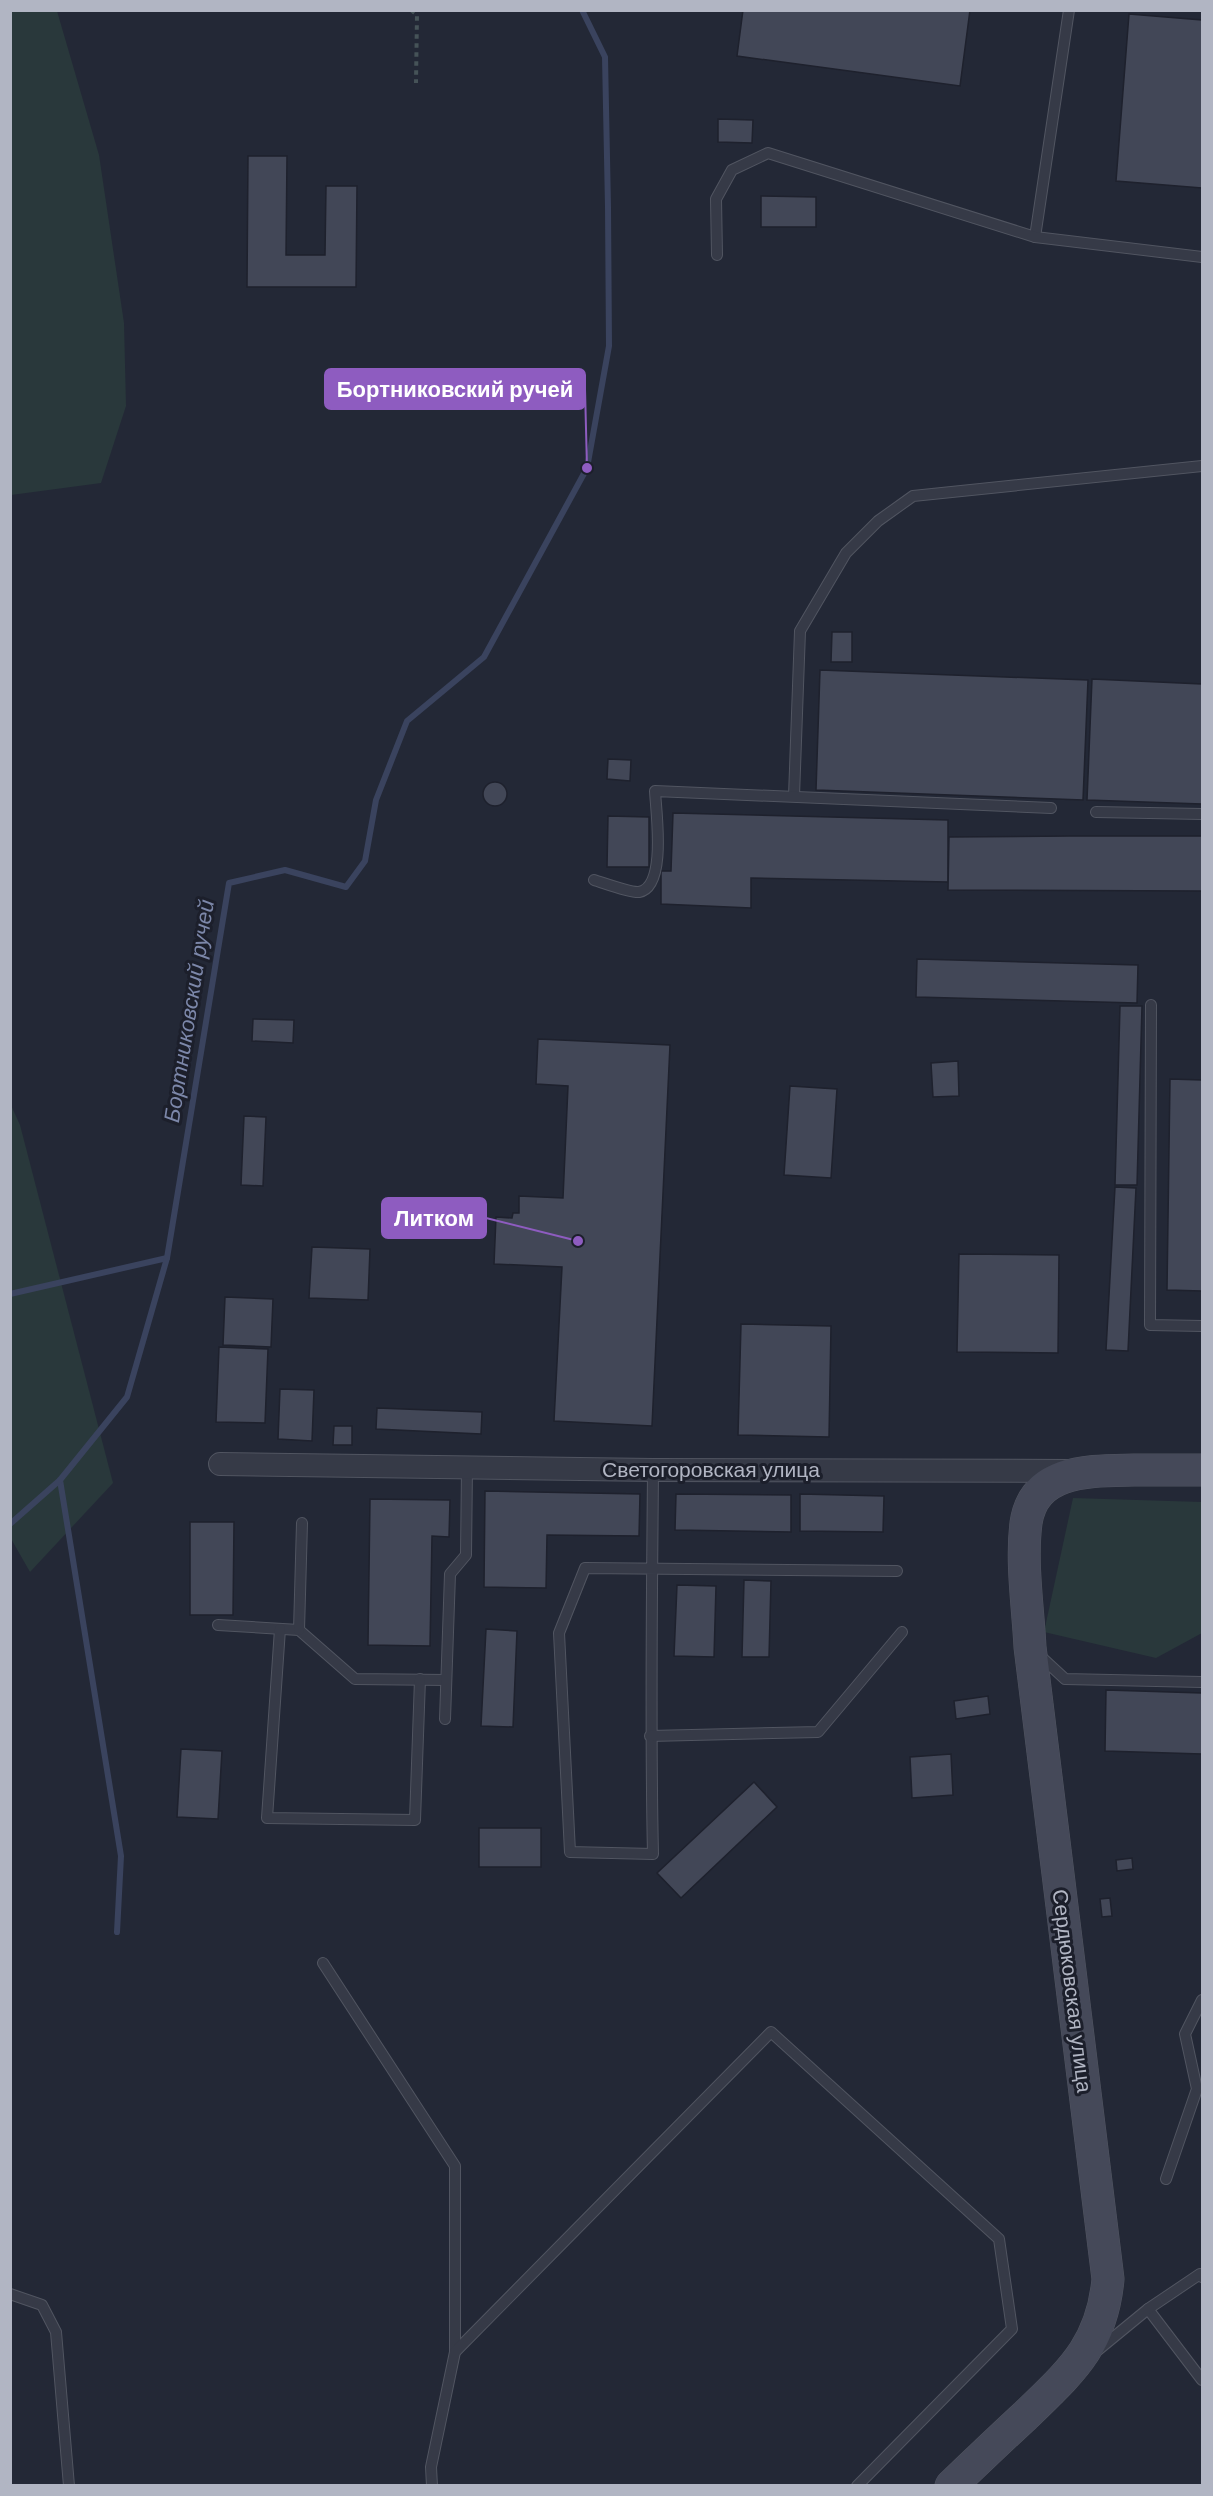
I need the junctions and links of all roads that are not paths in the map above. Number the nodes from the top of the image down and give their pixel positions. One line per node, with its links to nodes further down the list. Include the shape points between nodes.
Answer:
1 (1069, 10): 2 (lane)
2 (1035, 237): 3 (lane, via 768,153 732,170 716,199); 4 (lane)
3 (717, 255)
4 (1203, 258)
5 (1203, 466): 6 (lane, via 913,496 878,521 846,553 800,631)
6 (794, 796): 7 (lane); 10 (lane, via 655,791 658,870 648,888 638,892)
7 (1051, 808)
8 (1096, 812): 9 (lane)
9 (1203, 814)
10 (594, 880)
11 (1151, 1005): 12 (lane, via 1150,1324)
12 (1203, 1326)
13 (220, 1464): 14 (street, Светогоровская улица)
14 (467, 1467): 15 (street, Светогоровская улица); 27 (lane, via 466,1555 450,1574)
15 (653, 1470): 17 (street, Светогоровская улица); 19 (lane)
16 (1203, 1470): 17 (street, Светогоровская улица)
17 (1088, 1471): 25 (street, Сердюковская улица, via 1050,1484 1038,1495 1027,1521 1024,1546)
18 (302, 1523): 23 (lane)
19 (652, 1568): 20 (lane); 30 (lane); 30 (lane, via 585,1568 559,1633 570,1852 653,1854)
20 (897, 1571)
21 (218, 1625): 22 (lane)
22 (280, 1629): 23 (lane); 26 (lane, via 267,1818 415,1820)
23 (299, 1630): 26 (lane, via 355,1678)
24 (902, 1632): 30 (lane, via 818,1732)
25 (1030, 1647): 28 (lane, via 1065,1679); 39 (street, Сердюковская улица, via 1108,2279 1094,2334)
26 (420, 1679): 27 (lane)
27 (446, 1680): 29 (lane)
28 (1203, 1682)
29 (445, 1719)
30 (650, 1736)
31 (323, 1963): 38 (lane, via 455,2166)
32 (1203, 2000): 33 (lane, via 1185,2034)
33 (1200, 2087): 34 (lane)
34 (1167, 2179)
35 (1203, 2277): 37 (lane, via 1200,2274)
36 (10, 2295): 41 (lane, via 42,2306 56,2332)
37 (1148, 2309): 39 (lane); 40 (lane)
38 (455, 2352): 42 (lane, via 431,2468); 43 (lane, via 771,2032 999,2238 1012,2330)
39 (1070, 2373): 44 (street, Сердюковская улица)
40 (1203, 2380)
41 (69, 2486)
42 (432, 2486)
43 (857, 2486)
44 (951, 2486)

